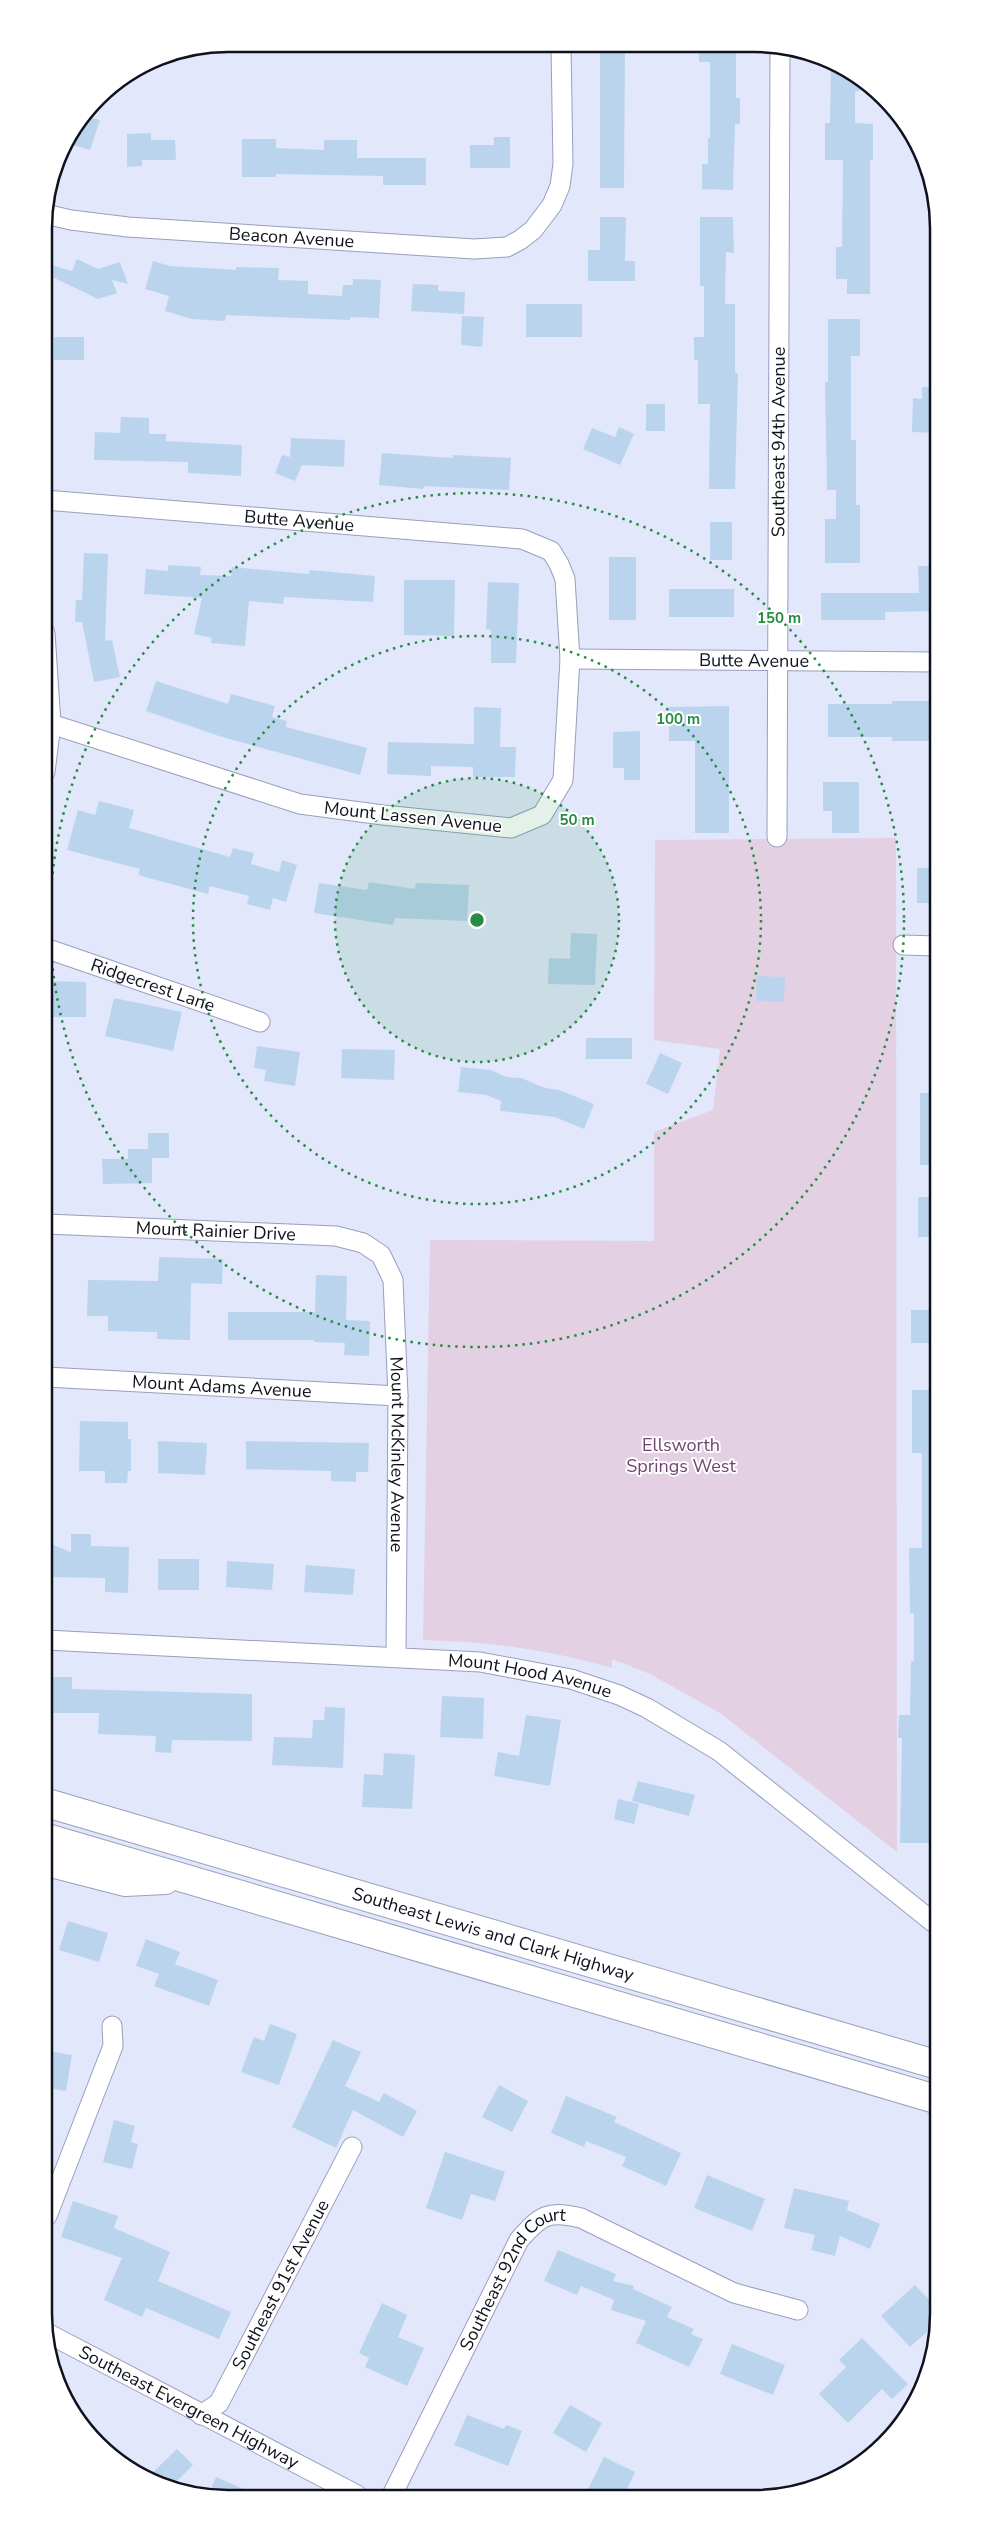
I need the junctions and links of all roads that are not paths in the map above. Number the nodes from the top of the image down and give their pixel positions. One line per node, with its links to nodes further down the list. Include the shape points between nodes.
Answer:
1 (561, 52): 3 (street, Beacon Avenue, via 560,186 552,205 533,230 507,247 474,248 128,227)
2 (780, 54): 7 (street, Southeast 94th Avenue)
3 (53, 216)
4 (53, 501): 5 (street, Butte Avenue, via 522,540)
5 (551, 550): 6 (street, Mount Lassen Avenue, via 565,579)
6 (570, 659): 7 (street, Butte Avenue); 9 (street, Mount Lassen Avenue, via 563,780 542,815 511,828 383,816 300,804)
7 (779, 660): 8 (street, Butte Avenue); 10 (street, Southeast 94th Avenue)
8 (930, 662)
9 (53, 725)
10 (777, 837)
11 (903, 946): 12 (street)
12 (930, 946)
13 (53, 951): 14 (street, Ridgecrest Lane)
14 (260, 1022)
15 (53, 1224): 16 (street, Mount Rainier Drive, via 336,1236 363,1243)
16 (381, 1255): 18 (street, Mount McKinley Avenue, via 392,1280)
17 (52, 1377): 18 (street, Mount Adams Avenue)
18 (398, 1396): 20 (street, Mount McKinley Avenue)
19 (52, 1640): 20 (street, Mount Hood Avenue)
20 (396, 1657): 25 (street, Mount Hood Avenue, via 480,1662 531,1670 571,1679 648,1708 719,1750)
21 (52, 1805): 27 (highway, Southeast Lewis and Clark Highway)
22 (52, 1840): 24 (highway, Southeast Lewis and Clark Highway)
23 (52, 1863): 24 (highway, via 125,1882)
24 (186, 1879): 28 (highway, Southeast Lewis and Clark Highway)
25 (930, 1919)
26 (112, 2026): 30 (street, via 113,2046)
27 (930, 2063)
28 (930, 2098)
29 (352, 2147): 33 (street, Southeast 91st Avenue, via 219,2403)
30 (52, 2203)
31 (798, 2310): 35 (street, Southeast 92nd Court, via 734,2293 581,2218 565,2214 546,2215 520,2240)
32 (54, 2338): 33 (street, Southeast Evergreen Highway)
33 (202, 2416): 34 (street, Southeast Evergreen Highway)
34 (347, 2490)
35 (395, 2490)

